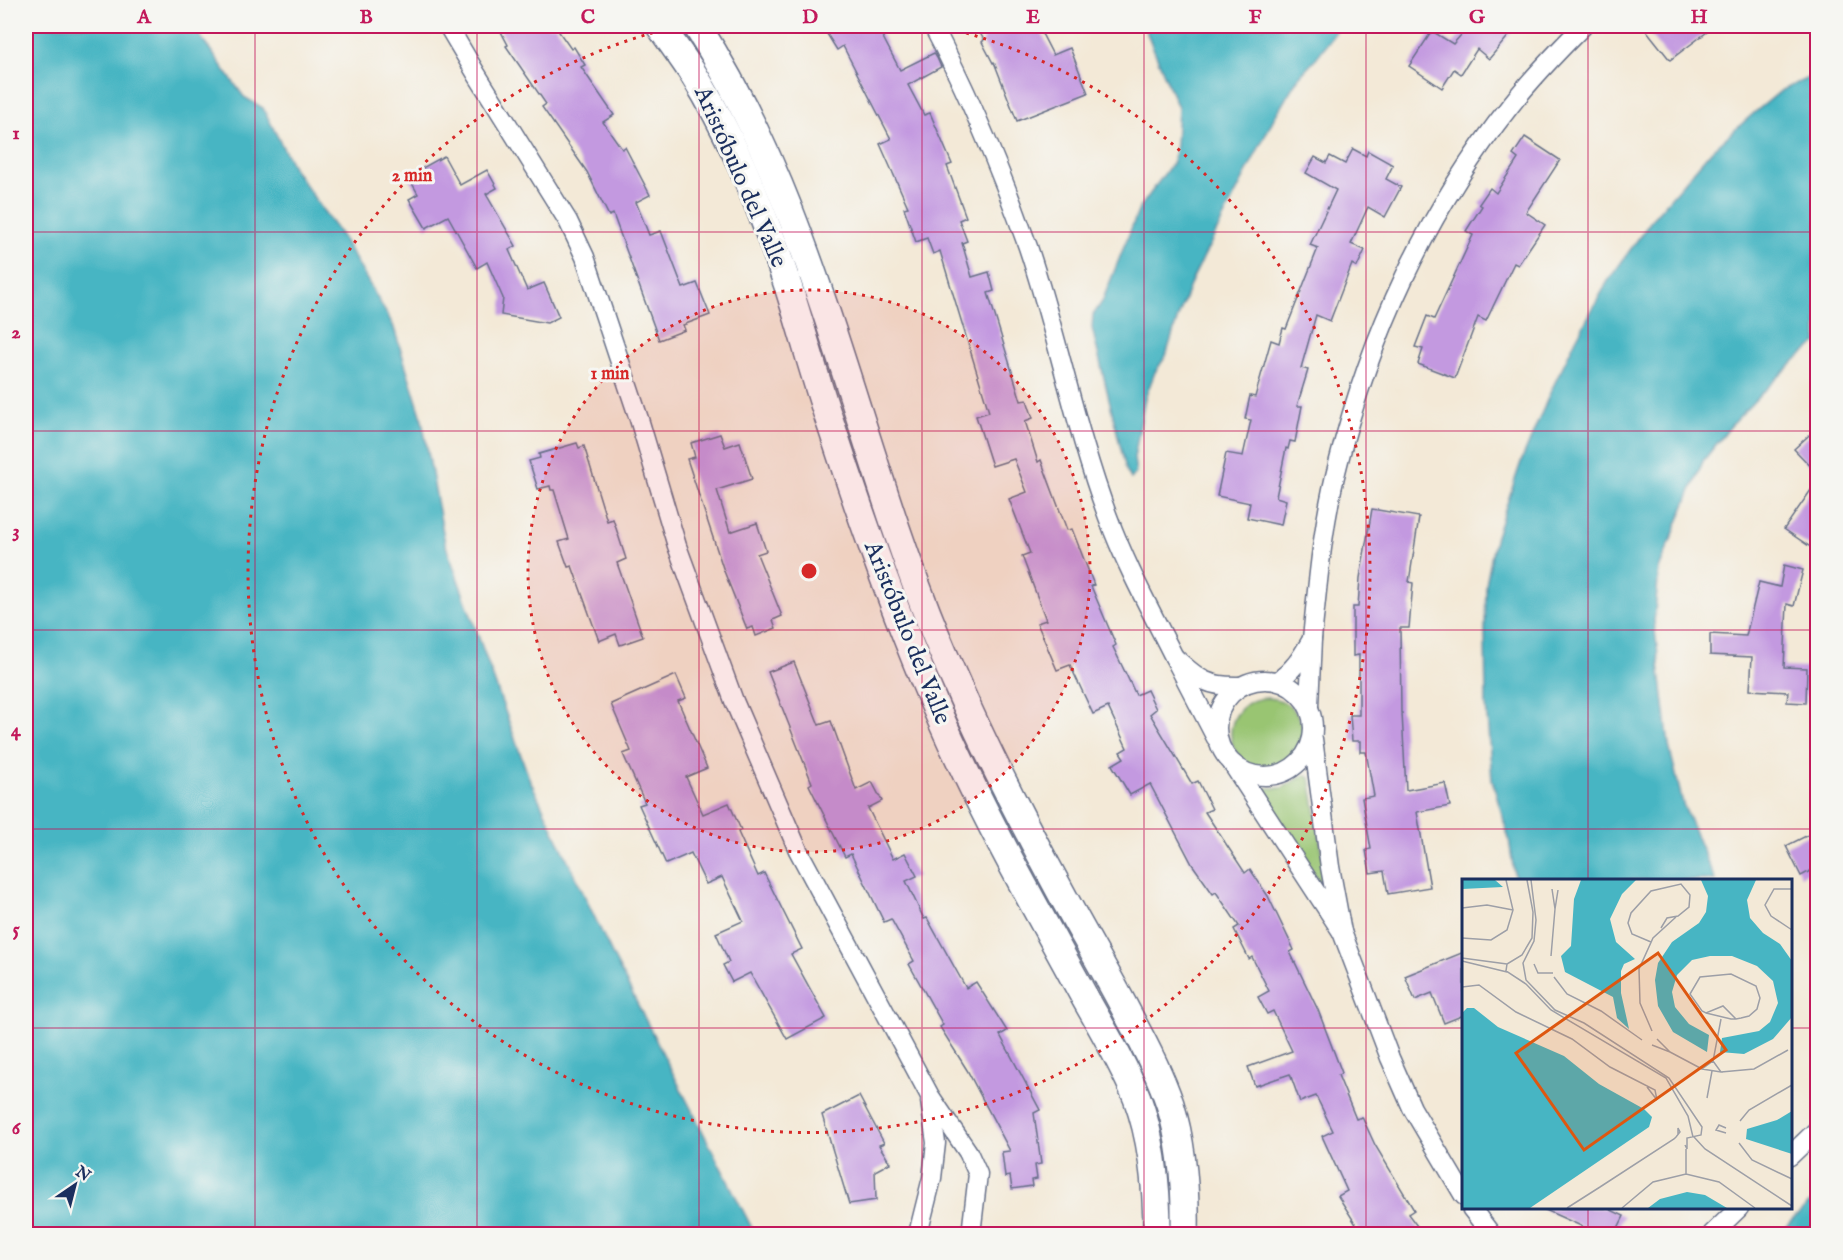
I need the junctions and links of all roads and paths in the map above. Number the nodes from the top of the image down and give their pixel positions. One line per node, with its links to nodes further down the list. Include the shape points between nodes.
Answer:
1 (448, 26): 15 (street, via 568,221 585,257 677,546 734,700 798,849)
2 (660, 26): 23 (street, Aristóbulo del Valle, via 717,116 767,228 860,512 925,684 1015,871 1116,1052 1137,1099 1154,1172)
3 (697, 26): 24 (street, Aristóbulo del Valle, via 743,105 801,237 897,530 937,638 999,776 1153,1062 1169,1102 1181,1153)
4 (933, 26): 7 (street, via 993,154 1028,247 1108,518)
5 (1582, 26): 6 (street, via 1547,62 1474,154 1440,209 1384,322 1365,370 1337,466 1321,554)
6 (1312, 639): 8 (street, via 1299,662); 10 (street)
7 (1174, 657): 9 (street, via 1207,682); 12 (street)
8 (1278, 681): 9 (street, via 1265,679); 10 (street, via 1291,686)
9 (1240, 686): 12 (street, via 1221,706 1217,727)
10 (1309, 706): 11 (street)
11 (1313, 739): 13 (street, via 1295,767 1280,775 1264,777); 14 (street)
12 (1221, 747): 13 (street)
13 (1233, 765): 14 (street)
14 (1342, 932): 18 (street, via 1412,1108)
15 (930, 1096): 21 (street, via 936,1143); 22 (street, via 968,1152 978,1174)
16 (1818, 1129): 17 (street)
17 (1792, 1155)
18 (1462, 1193)
19 (1472, 1209): 25 (street)
20 (1737, 1209): 26 (street)
21 (918, 1234)
22 (971, 1234)
23 (1158, 1234)
24 (1185, 1234)
25 (1491, 1234)
26 (1712, 1234)

